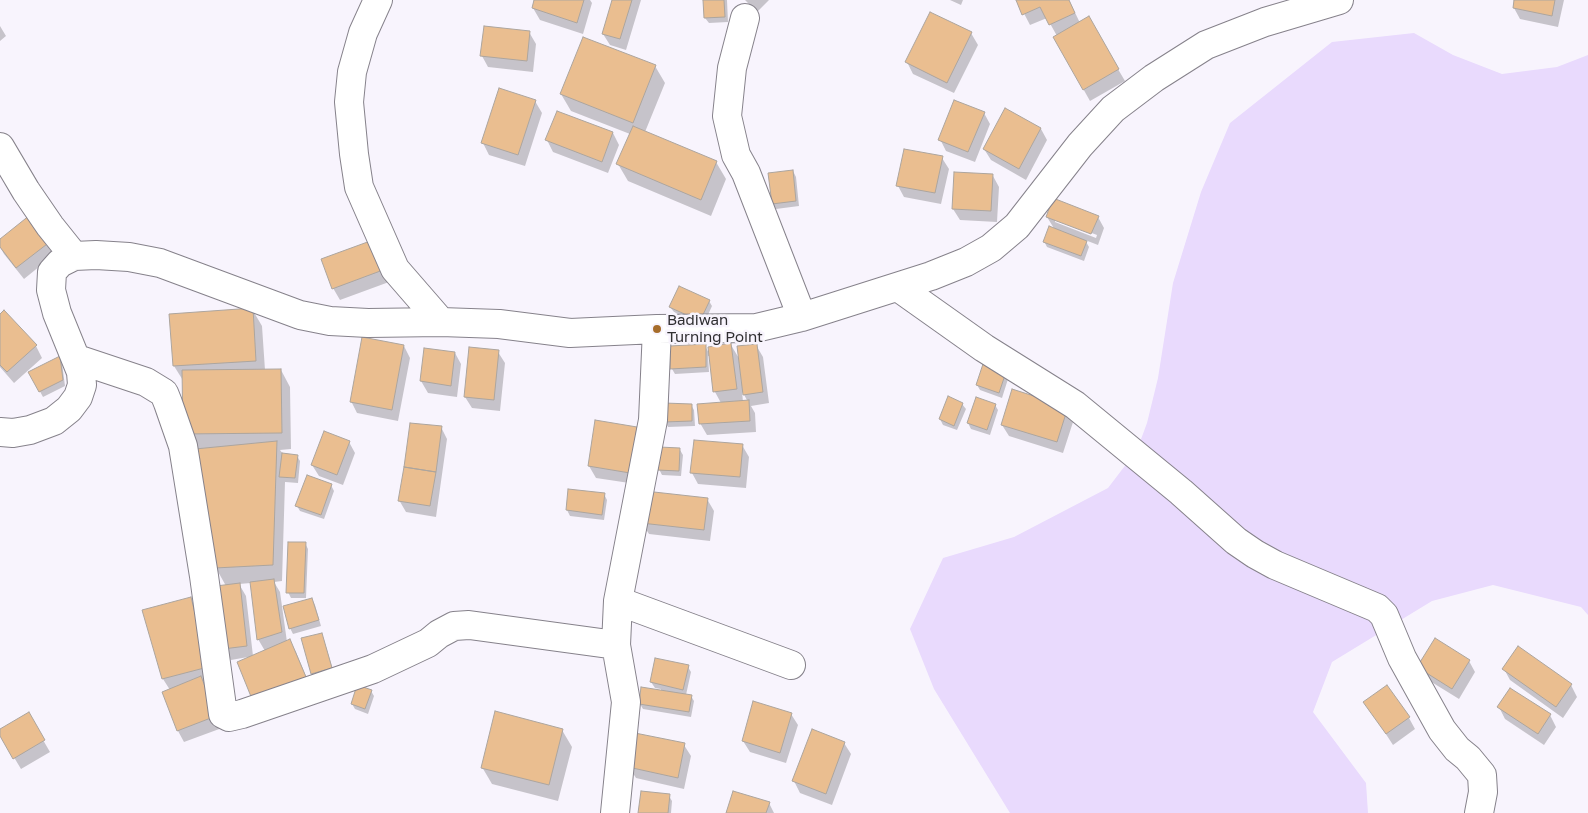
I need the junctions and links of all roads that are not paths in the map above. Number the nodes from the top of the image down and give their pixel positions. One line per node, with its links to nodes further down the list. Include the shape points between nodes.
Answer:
1 (378, 0): 8 (street, via 363,33 352,72 349,102 359,187 395,269)
2 (1339, 0): 6 (street, via 1265,22 1206,45 1154,78 1113,109 1080,145 1017,226 991,248 966,262)
3 (745, 18): 7 (street, via 732,68 727,116 736,154)
4 (0, 146): 5 (street, via 26,191)
5 (74, 256): 8 (street, via 129,257 160,263 300,315 330,321); 10 (street, via 60,263 52,272 51,290)
6 (898, 287): 7 (street); 16 (street, via 984,348 1075,405 1255,554 1376,608 1384,615 1402,658 1442,730 1482,775)
7 (802, 317): 9 (street, via 756,328)
8 (441, 322): 9 (street, via 499,324 570,333)
9 (657, 329): 12 (street, via 653,420)
10 (77, 360): 11 (street, via 82,385 69,410 54,421 30,430); 13 (street, via 146,382 164,393 182,446 224,714 230,717 242,714 373,669 428,643 454,626 469,625)
11 (0, 432)
12 (618, 601): 13 (street); 14 (street)
13 (616, 645): 15 (street, via 626,702)
14 (791, 664)
15 (615, 813)
16 (1479, 813)

